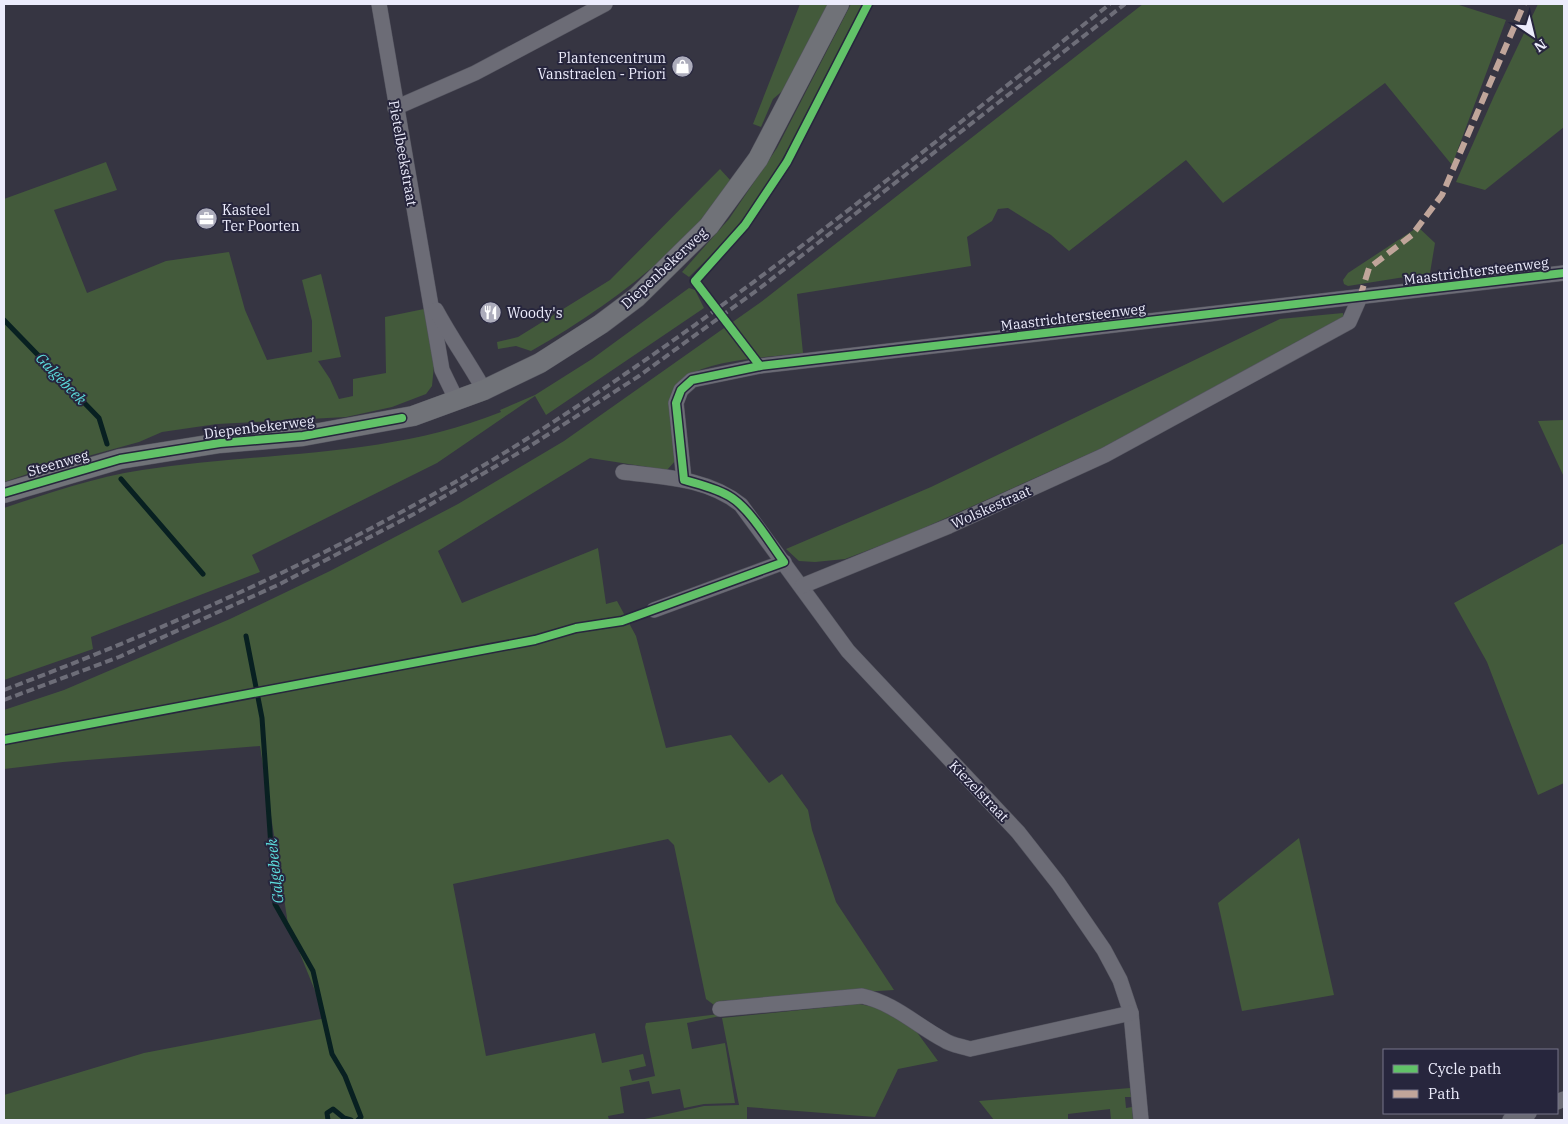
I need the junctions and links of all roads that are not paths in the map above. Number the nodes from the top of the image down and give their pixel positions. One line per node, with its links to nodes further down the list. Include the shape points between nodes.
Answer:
1 (379, 4): 4 (street, Pietelbeekstraat)
2 (605, 4): 4 (street, via 475,73)
3 (839, 4): 8 (main road, Diepenbekerweg, via 758,159 709,226 637,297 601,324 540,363)
4 (395, 108): 7 (street, Pietelbeekstraat)
5 (1564, 274): 6 (street, Maastrichtersteenweg)
6 (1360, 297): 12 (street, Maastrichtersteenweg, via 760,366 692,380 681,390 676,403); 15 (street, Wolskestraat, via 1349,322 1105,456 949,526)
7 (432, 301): 8 (street, Pietelbeekstraat); 9 (street, Pietelbeekstraat, via 442,370)
8 (484, 390): 9 (main road, Diepenbekerweg)
9 (457, 401): 10 (main road, Diepenbekerweg, via 413,416 303,436 220,443)
10 (120, 459): 13 (main road, Steenweg)
11 (623, 472): 12 (street)
12 (684, 480): 14 (street, via 708,486 741,505)
13 (4, 493)
14 (784, 562): 15 (street); 16 (street)
15 (802, 586): 18 (street, Kiezelstraat, via 848,651 1018,832 1058,883 1104,950 1120,980)
16 (654, 610)
17 (720, 1009): 18 (street, via 862,996 877,999 945,1041 970,1049)
18 (1131, 1013): 20 (street, Kiezelstraat)
19 (1526, 1114): 21 (street)
20 (1141, 1120)
21 (1510, 1120)

